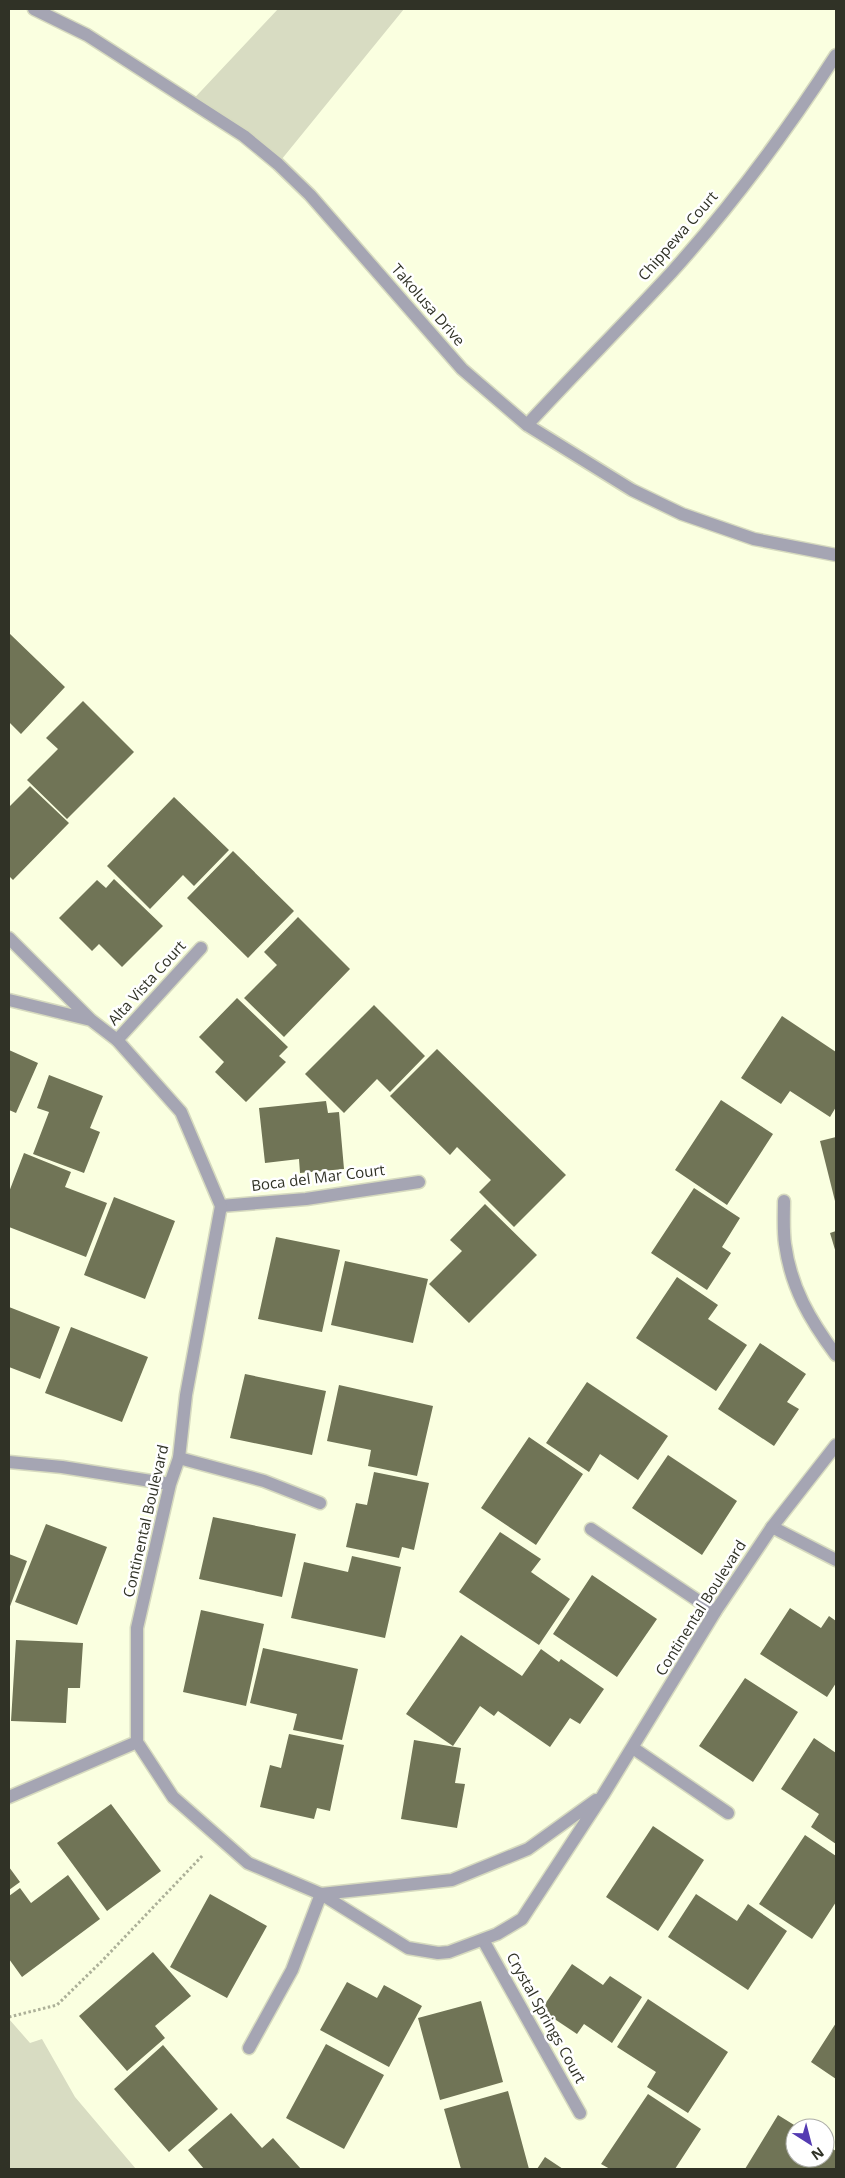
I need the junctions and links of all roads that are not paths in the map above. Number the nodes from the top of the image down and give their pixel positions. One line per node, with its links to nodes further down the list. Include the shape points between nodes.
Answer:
1 (34, 9): 3 (street, Takolusa Drive, via 87,35 244,136 278,164 310,195 462,369)
2 (836, 54): 3 (street, Chippewa Court, via 798,114 748,180 671,272)
3 (527, 425): 4 (street, Takolusa Drive, via 632,490 682,514 754,539)
4 (836, 555)
5 (9, 938): 8 (street)
6 (201, 948): 9 (street, Alta Vista Court)
7 (9, 1000): 8 (street)
8 (91, 1020): 9 (street)
9 (117, 1040): 12 (street, via 181,1112)
10 (419, 1182): 12 (street, Boca del Mar Court, via 306,1199)
11 (784, 1201): 13 (street, via 785,1243 794,1283 811,1321)
12 (221, 1206): 15 (street, Continental Boulevard, via 186,1395)
13 (836, 1355)
14 (836, 1445): 19 (street, Continental Boulevard)
15 (179, 1458): 17 (street, Continental Boulevard); 18 (street, via 264,1481)
16 (9, 1462): 17 (street)
17 (170, 1484): 23 (street, Continental Boulevard, via 137,1628)
18 (320, 1503)
19 (772, 1527): 21 (street); 22 (street, Continental Boulevard)
20 (591, 1529): 22 (street)
21 (836, 1560)
22 (715, 1612): 24 (street, Continental Boulevard)
23 (137, 1742): 26 (street); 28 (street, Continental Boulevard, via 173,1798 248,1863)
24 (633, 1748): 25 (street, Continental Boulevard); 27 (street)
25 (604, 1795): 28 (street, Continental Boulevard, via 528,1849 452,1880); 29 (street, Continental Boulevard, via 522,1919)
26 (9, 1797)
27 (728, 1813)
28 (321, 1894): 29 (street, Continental Boulevard, via 408,1948 449,1952); 30 (street, via 292,1970)
29 (483, 1940): 31 (street, Crystal Springs Court)
30 (249, 2048)
31 (580, 2113)

